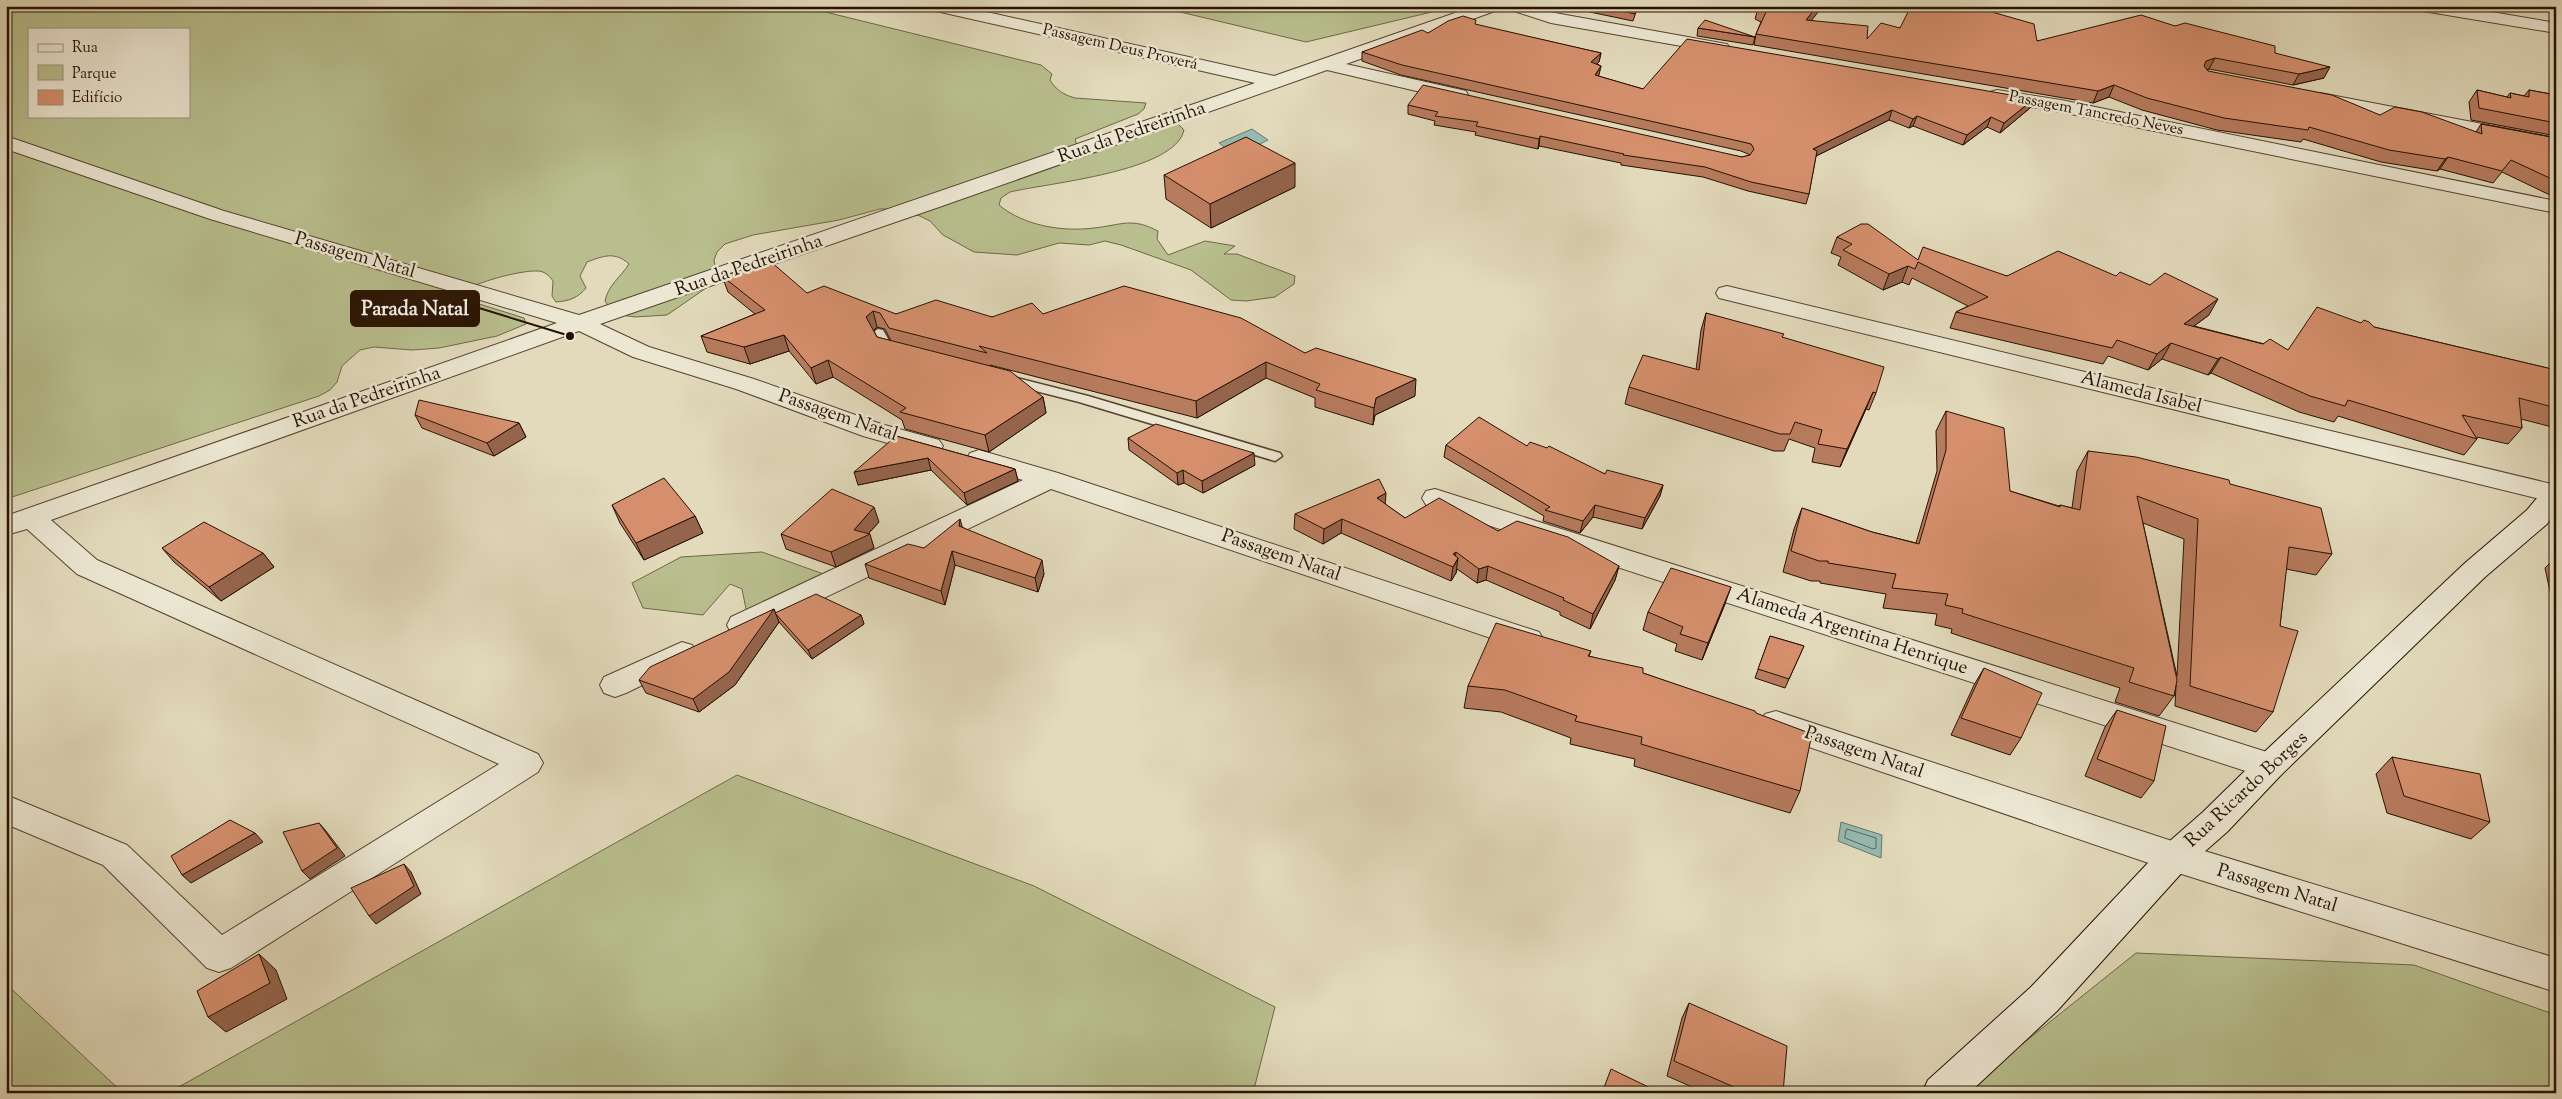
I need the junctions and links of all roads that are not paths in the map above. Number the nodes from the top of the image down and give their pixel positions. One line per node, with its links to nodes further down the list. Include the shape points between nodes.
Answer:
1 (936, 6): 8 (street, Passagem Deus Proverá)
2 (1492, 6): 7 (street, Rua da Pedreirinha)
3 (1517, 6): 6 (street, via 1551,18)
4 (2423, 6): 5 (street)
5 (2556, 28)
6 (1738, 52)
7 (1328, 65): 8 (street, Rua da Pedreirinha); 11 (street)
8 (1274, 82): 16 (street, Rua da Pedreirinha)
9 (1983, 93): 14 (street, Passagem Tancredo Neves)
10 (2305, 96): 13 (street)
11 (1479, 100)
12 (6, 142): 16 (street, Passagem Natal, via 217,215)
13 (2556, 144)
14 (2556, 207)
15 (1727, 293): 22 (street, Alameda Isabel)
16 (580, 323): 21 (street, Passagem Natal, via 641,352 745,384 872,430); 24 (street, Rua da Pedreirinha)
17 (878, 333): 18 (lane, via 887,349)
18 (906, 354)
19 (999, 378): 20 (lane, via 1083,399)
20 (1275, 456)
21 (1049, 479): 25 (street, Passagem Natal); 26 (street)
22 (2555, 493): 28 (street, Rua Ricardo Borges, via 2537,517 2475,570)
23 (1435, 498): 28 (street, Alameda Argentina Henrique)
24 (18, 521): 29 (street, via 87,567 527,763 219,956 115,855)
25 (1553, 648)
26 (615, 685)
27 (1751, 715): 30 (street, Passagem Natal)
28 (2270, 766): 30 (street, Rua Ricardo Borges)
29 (6, 809)
30 (2175, 858): 31 (street, Passagem Natal); 32 (street, Rua Ricardo Borges, via 2044,999)
31 (2556, 975)
32 (1941, 1093)

